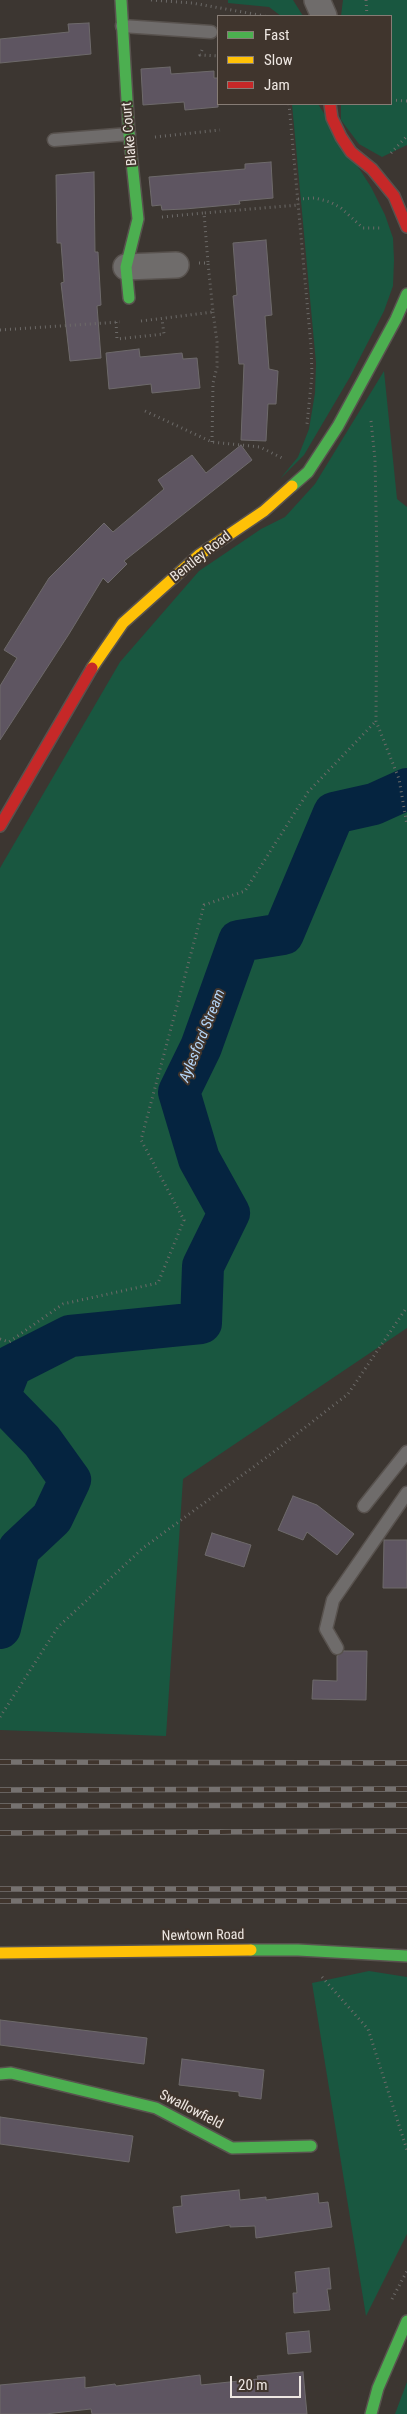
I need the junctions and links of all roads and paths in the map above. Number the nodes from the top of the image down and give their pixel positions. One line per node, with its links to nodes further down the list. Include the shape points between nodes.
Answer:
1 (121, 0): 9 (street, Blake Court)
2 (151, 0): 5 (path)
3 (317, 0): 7 (street)
4 (366, 0): 8 (path)
5 (192, 2): 6 (path)
6 (260, 15)
7 (324, 15)
8 (367, 15)
9 (122, 26): 10 (lane); 16 (street, Blake Court)
10 (211, 32)
11 (392, 100): 12 (path)
12 (407, 101)
13 (289, 105): 18 (path)
14 (330, 105): 22 (street, via 341,138 351,152 372,168 394,196)
15 (220, 130): 16 (path)
16 (129, 137): 17 (lane); 21 (street, Blake Court)
17 (54, 140)
18 (298, 199): 19 (path); 22 (path, via 315,198 330,202 363,228)
19 (298, 205): 20 (path); 32 (path, via 312,376)
20 (204, 213): 21 (path); 23 (path, via 208,263)
21 (138, 219): 24 (street, Blake Court)
22 (407, 226)
23 (176, 265): 24 (street)
24 (126, 267): 26 (street, Blake Court)
25 (407, 294): 37 (street, Bentley Road, via 338,426 308,472 264,511 199,555 123,622 96,661)
26 (129, 298)
27 (213, 312): 33 (path, via 217,367 213,383)
28 (162, 319): 29 (path, via 164,334 117,339)
29 (116, 322)
30 (145, 411): 33 (path)
31 (370, 414): 35 (path, via 375,459)
32 (304, 433)
33 (212, 442): 34 (path, via 260,447)
34 (290, 463)
35 (376, 721): 36 (path, via 399,779); 39 (path, via 308,792 245,891 204,905 141,1140 184,1220 158,1283 62,1304 9,1342)
36 (407, 825)
37 (0, 826)
38 (407, 1307): 44 (path, via 348,1394 143,1548 58,1627)
39 (0, 1339)
40 (407, 1452): 42 (lane)
41 (407, 1494): 43 (lane, via 333,1600 326,1629)
42 (364, 1506)
43 (337, 1648)
44 (0, 1717)
45 (298, 1950): 46 (street, Newtown Road); 47 (street, Newtown Road); 50 (path, via 368,2028)
46 (0, 1953)
47 (407, 1956)
48 (0, 2074): 49 (street, Swallowfield, via 156,2108 232,2148)
49 (310, 2146)
50 (407, 2150)
51 (407, 2320): 52 (street, via 378,2388)
52 (371, 2414)

